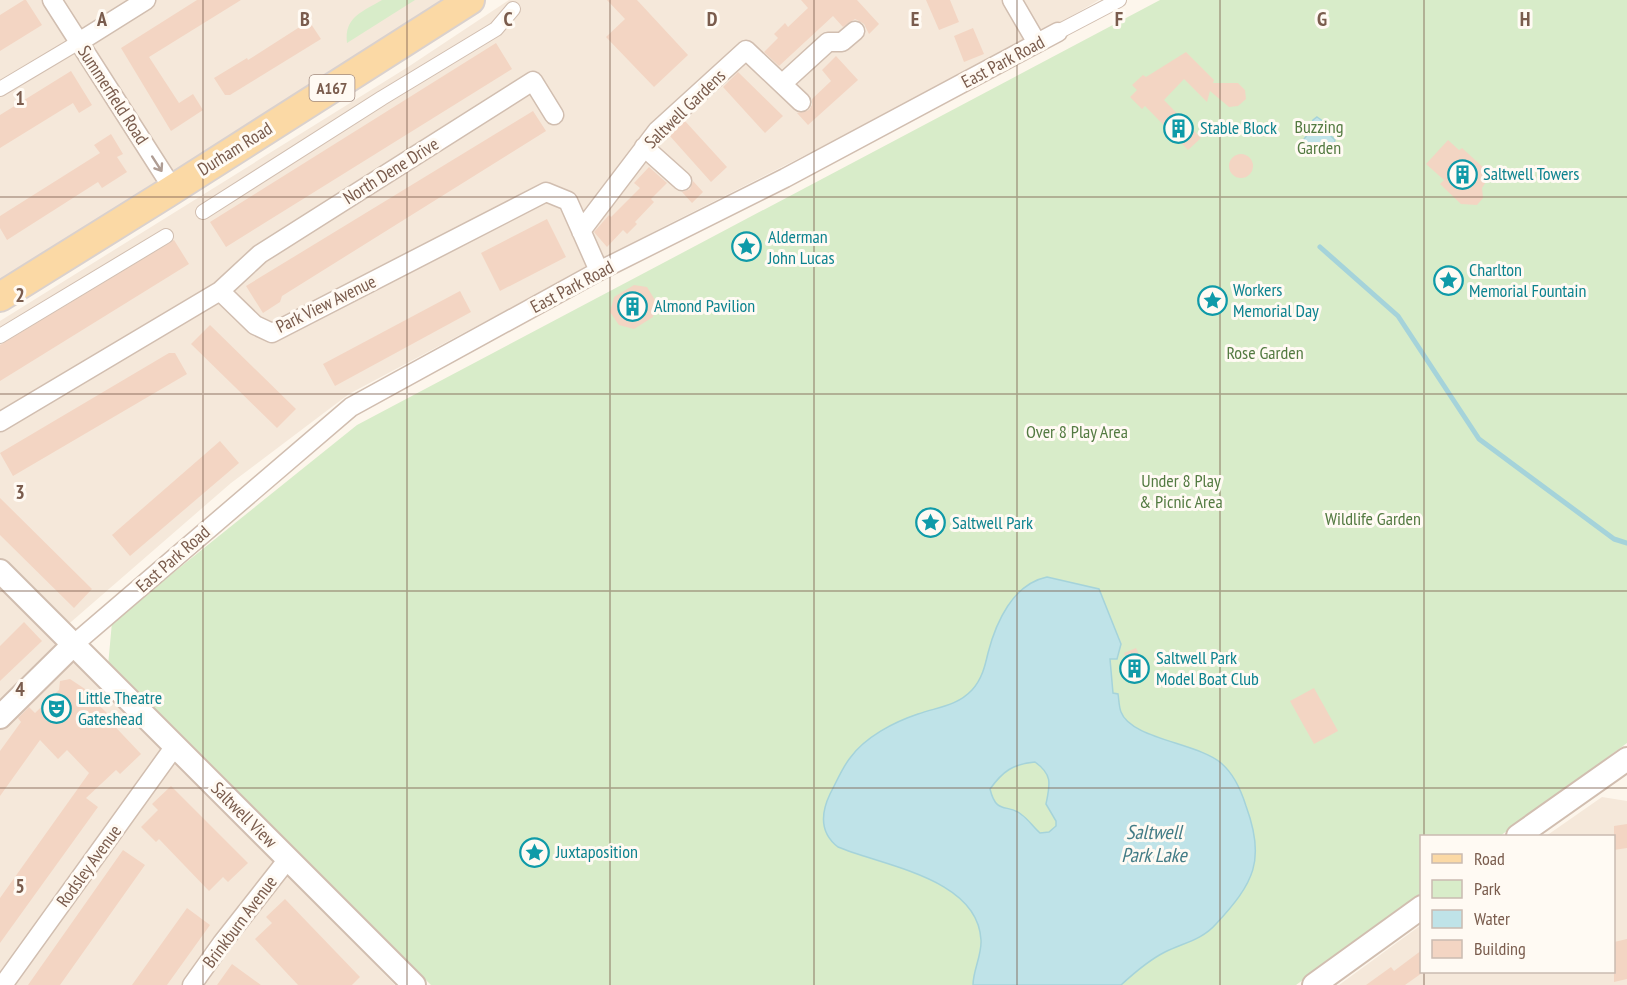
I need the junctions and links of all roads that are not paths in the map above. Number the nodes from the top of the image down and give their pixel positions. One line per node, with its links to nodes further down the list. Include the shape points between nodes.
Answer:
1 (52, 0): 9 (street, Summerfield Road)
2 (146, 0): 9 (street)
3 (470, 0): 17 (main road, Durham Road / A167)
4 (1012, 0): 10 (street)
5 (1119, 0): 8 (street, East Park Road)
6 (513, 9): 18 (street, via 496,29)
7 (855, 31): 11 (street, via 842,42 828,42)
8 (1058, 32): 10 (street, East Park Road)
9 (79, 42): 12 (street); 17 (street, Summerfield Road, one-way to 17)
10 (1037, 43): 21 (street, East Park Road, via 785,178)
11 (783, 83): 13 (street, Saltwell Gardens); 15 (street, Saltwell Gardens, via 746,50)
12 (0, 89)
13 (801, 102)
14 (554, 115): 22 (street, North Dene Drive, via 533,81 260,254)
15 (644, 147): 16 (street); 19 (street, Saltwell Gardens)
16 (682, 181)
17 (173, 189): 23 (main road, Durham Road / A167)
18 (203, 212)
19 (581, 231): 21 (street, Park View Avenue); 22 (street, Park View Avenue, via 568,201 546,192 272,333 255,325)
20 (166, 236): 24 (street)
21 (599, 271): 27 (street, East Park Road, via 351,407)
22 (220, 291): 25 (street)
23 (0, 297)
24 (0, 336)
25 (0, 422)
26 (0, 571): 27 (street, Saltwell View)
27 (73, 645): 28 (street); 29 (street, Saltwell View)
28 (0, 717)
29 (175, 746): 34 (street, Saltwell View); 38 (street, Rodsley Avenue)
30 (1627, 759): 31 (street)
31 (1605, 774): 32 (street); 33 (street)
32 (1627, 782)
33 (1521, 835)
34 (288, 859): 36 (street, Saltwell View); 39 (street, Brinkburn Avenue)
35 (1420, 909): 37 (street)
36 (401, 980)
37 (1322, 983)
38 (3, 985)
39 (192, 985)

